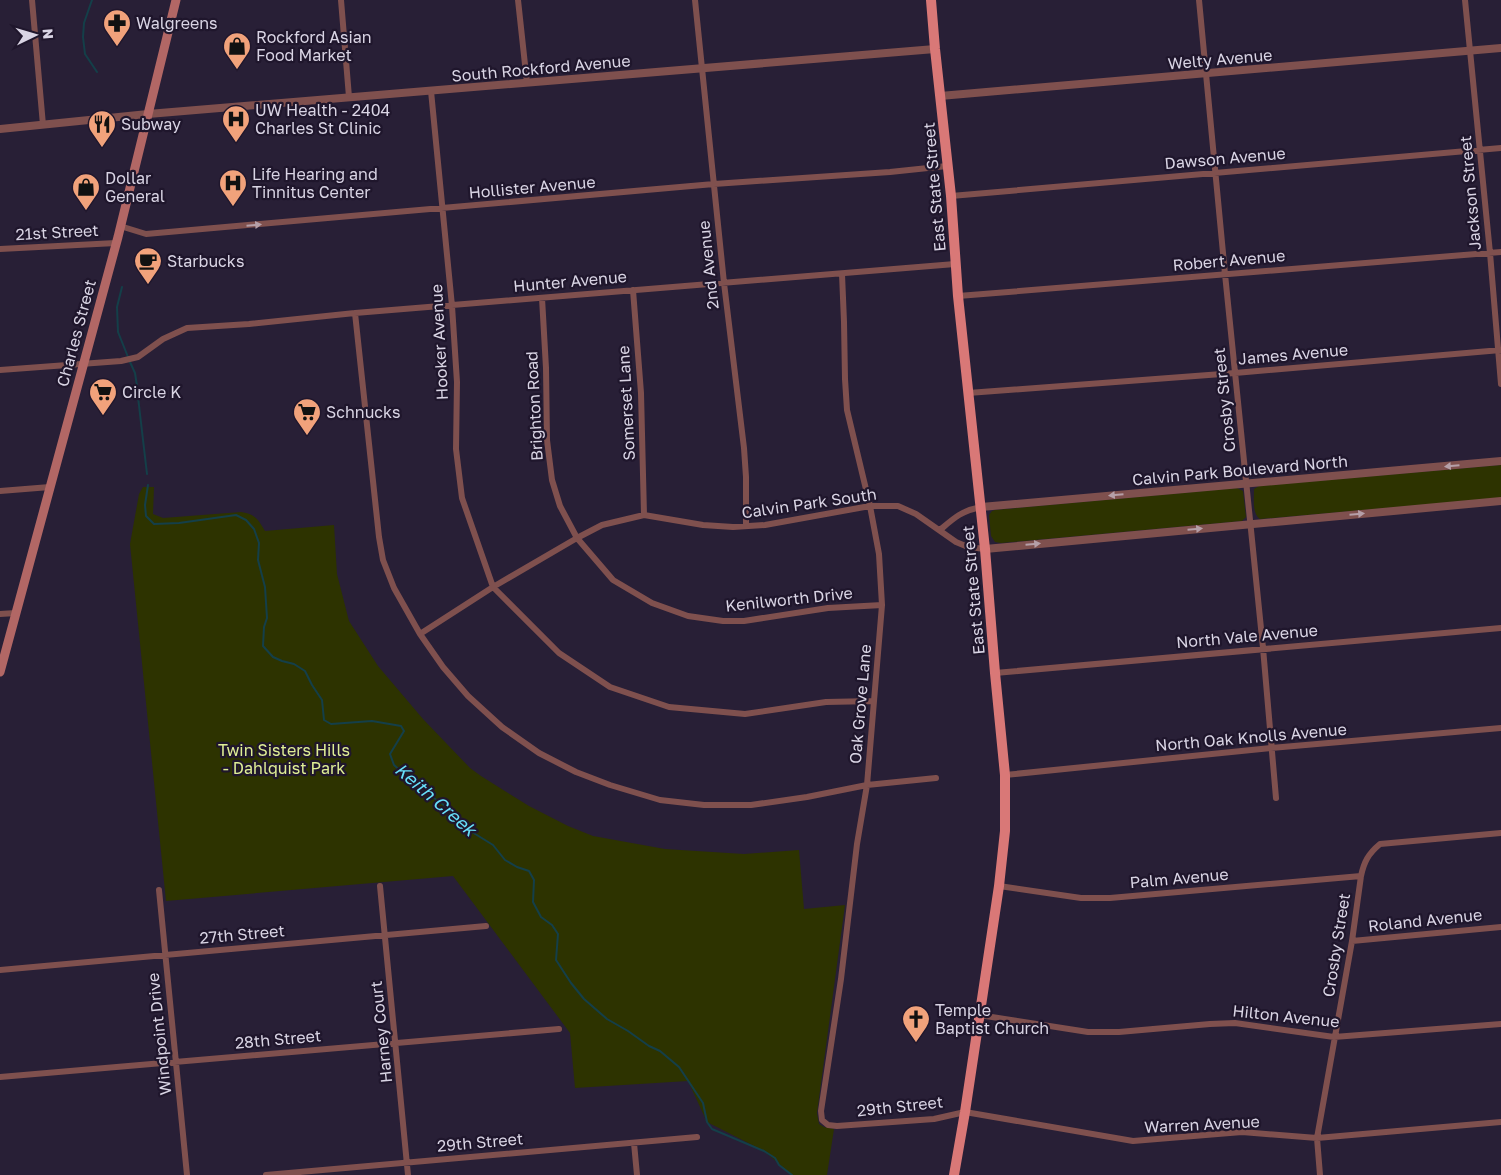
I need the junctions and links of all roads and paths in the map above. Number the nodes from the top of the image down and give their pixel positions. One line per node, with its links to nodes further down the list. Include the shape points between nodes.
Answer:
1 (32, 0): 19 (street)
2 (176, 0): 18 (main road, Charles Street)
3 (341, 0): 17 (street)
4 (518, 0): 14 (street)
5 (695, 0): 12 (street, 2nd Avenue)
6 (932, 0): 10 (main road, East State Street)
7 (1199, 0): 13 (street, Crosby Street)
8 (1465, 0): 11 (street, Jackson Street)
9 (1501, 48): 11 (street, Welty Avenue)
10 (935, 49): 12 (street, South Rockford Avenue); 16 (main road, East State Street)
11 (1470, 51): 13 (street, Welty Avenue); 22 (street, Jackson Street)
12 (702, 69): 14 (street, South Rockford Avenue); 25 (street, 2nd Avenue)
13 (1207, 74): 16 (street, Welty Avenue); 24 (street, Crosby Street)
14 (527, 83): 15 (street, South Rockford Avenue)
15 (431, 91): 17 (street, South Rockford Avenue); 27 (street, Hooker Avenue)
16 (940, 96): 23 (main road, East State Street)
17 (350, 97): 18 (street, South Rockford Avenue)
18 (148, 114): 19 (street, South Rockford Avenue); 28 (main road, Charles Street)
19 (43, 125): 20 (street, South Rockford Avenue)
20 (0, 129)
21 (1501, 148): 22 (street, Dawson Avenue)
22 (1480, 150): 24 (street, Dawson Avenue); 31 (street, Jackson Street)
23 (947, 166): 25 (street, Hollister Avenue); 26 (main road, East State Street)
24 (1215, 173): 26 (street, Dawson Avenue); 35 (street, Crosby Street)
25 (714, 184): 27 (street, Hollister Avenue); 36 (street, 2nd Avenue)
26 (951, 196): 33 (main road, East State Street)
27 (442, 208): 28 (street, Hollister Avenue, one-way to 27, via 146,234); 40 (street, Hooker Avenue)
28 (120, 226): 29 (main road, Charles Street)
29 (116, 243): 30 (street, 21st Street); 43 (main road, Charles Street)
30 (0, 249)
31 (1490, 252): 32 (street, Robert Avenue); 35 (street, Robert Avenue); 42 (street, Jackson Street)
32 (1501, 252)
33 (955, 264): 34 (street, Hunter Avenue); 38 (main road, East State Street)
34 (842, 274): 36 (street, Hunter Avenue); 53 (street, Oak Grove Lane, via 847,410)
35 (1225, 274): 38 (street, Robert Avenue); 45 (street, Crosby Street)
36 (724, 283): 37 (street, Hunter Avenue); 57 (street, 2nd Avenue, via 744,448)
37 (633, 290): 39 (street, Hunter Avenue); 55 (street, Somerset Lane, via 641,393)
38 (958, 296): 47 (main road, East State Street)
39 (542, 298): 40 (street, Hunter Avenue); 59 (street, Brighton Road, via 547,440 552,480 560,506)
40 (452, 306): 41 (street, Hunter Avenue); 61 (street, Hooker Avenue, via 457,382 456,449 462,498)
41 (355, 313): 43 (street, Hunter Avenue, via 187,328 163,339 138,357); 66 (street, via 383,560 394,588)
42 (1500, 350): 45 (street, James Avenue); 46 (street, Jackson Street)
43 (84, 363): 44 (street); 50 (main road, Charles Street)
44 (0, 370)
45 (1235, 373): 47 (street, James Avenue); 49 (street, Crosby Street)
46 (1501, 384)
47 (968, 393): 54 (main road, East State Street)
48 (1501, 461): 49 (street, Calvin Park Boulevard North, one-way to 49)
49 (1247, 484): 54 (street, Calvin Park Boulevard North, one-way to 54); 56 (street, Crosby Street)
50 (50, 487): 51 (street); 63 (main road, Charles Street)
51 (0, 491)
52 (1501, 500): 56 (street, one-way to 52)
53 (870, 506): 57 (street, Calvin Park South); 58 (street, Calvin Park South, via 898,506); 62 (street, Oak Grove Lane, via 879,554)
54 (980, 507): 58 (street, via 960,514); 60 (main road, East State Street)
55 (644, 515): 57 (street, Calvin Park South, via 703,525); 59 (street, Calvin Park South, via 602,525)
56 (1250, 523): 60 (street, one-way to 56); 67 (street, Crosby Street)
57 (746, 526)
58 (940, 530): 60 (street, Calvin Park South, via 968,547)
59 (577, 538): 61 (street, Calvin Park South); 62 (street, Kenilworth Drive, via 613,580 652,603 688,616 744,621 828,608)
60 (985, 549): 69 (main road, East State Street)
61 (493, 587): 66 (street, Calvin Park South); 70 (street, via 559,653 610,687 669,707 745,714 826,702)
62 (882, 605): 70 (street, Oak Grove Lane)
63 (16, 613): 64 (street); 68 (main road, Charles Street)
64 (0, 614)
65 (1501, 628): 67 (street, North Vale Avenue)
66 (420, 634): 75 (street, via 468,696 502,727 539,753 610,785 660,800 704,805 751,805)
67 (1264, 648): 69 (street, North Vale Avenue); 72 (street, Crosby Street)
68 (0, 672)
69 (995, 673): 73 (main road, East State Street)
70 (874, 701): 75 (street, Oak Grove Lane)
71 (1501, 728): 72 (street, North Oak Knolls Avenue)
72 (1271, 748): 73 (street, North Oak Knolls Avenue); 76 (street, Crosby Street)
73 (1005, 775): 80 (main road, East State Street, via 1005,831)
74 (936, 778): 75 (street)
75 (867, 785): 97 (street, Oak Grove Lane, via 821,1111 822,1120)
76 (1276, 798)
77 (1501, 833): 78 (street, Crosby Street, via 1380,844 1370,852)
78 (1361, 876): 80 (street, Palm Avenue, via 1110,898 1081,898); 85 (street, Crosby Street)
79 (380, 886): 84 (street, Harney Court)
80 (999, 886): 88 (main road, East State Street)
81 (159, 890): 86 (street, Windpoint Drive)
82 (486, 926): 84 (street, 27th Street)
83 (1501, 927): 85 (street, Roland Avenue)
84 (385, 935): 86 (street, 27th Street); 92 (street, Harney Court)
85 (1352, 941): 91 (street, Crosby Street)
86 (165, 954): 87 (street, 27th Street); 93 (street, Windpoint Drive)
87 (0, 970)
88 (979, 1015): 91 (street, Hilton Avenue, via 1088,1032 1235,1023); 95 (main road, East State Street)
89 (1501, 1024): 91 (street, Hilton Avenue)
90 (559, 1029): 92 (street, 28th Street)
91 (1334, 1037): 99 (street, Crosby Street)
92 (396, 1043): 93 (street, 28th Street); 101 (street, Harney Court)
93 (176, 1062): 94 (street, 28th Street); 102 (street, Windpoint Drive)
94 (0, 1077)
95 (965, 1112): 97 (street, 29th Street, via 934,1119); 99 (street, Warren Avenue, via 1133,1141 1242,1132); 106 (main road, East State Street)
96 (1501, 1122): 99 (street, Warren Avenue)
97 (837, 1126)
98 (698, 1137): 100 (street, 29th Street)
99 (1317, 1138): 107 (street, Crosby Street)
100 (634, 1143): 101 (street, 29th Street); 105 (street)
101 (407, 1162): 103 (street, 29th Street); 104 (street, Harney Court)
102 (187, 1175)
103 (266, 1175)
104 (408, 1175)
105 (637, 1175)
106 (954, 1175)
107 (1320, 1175)

